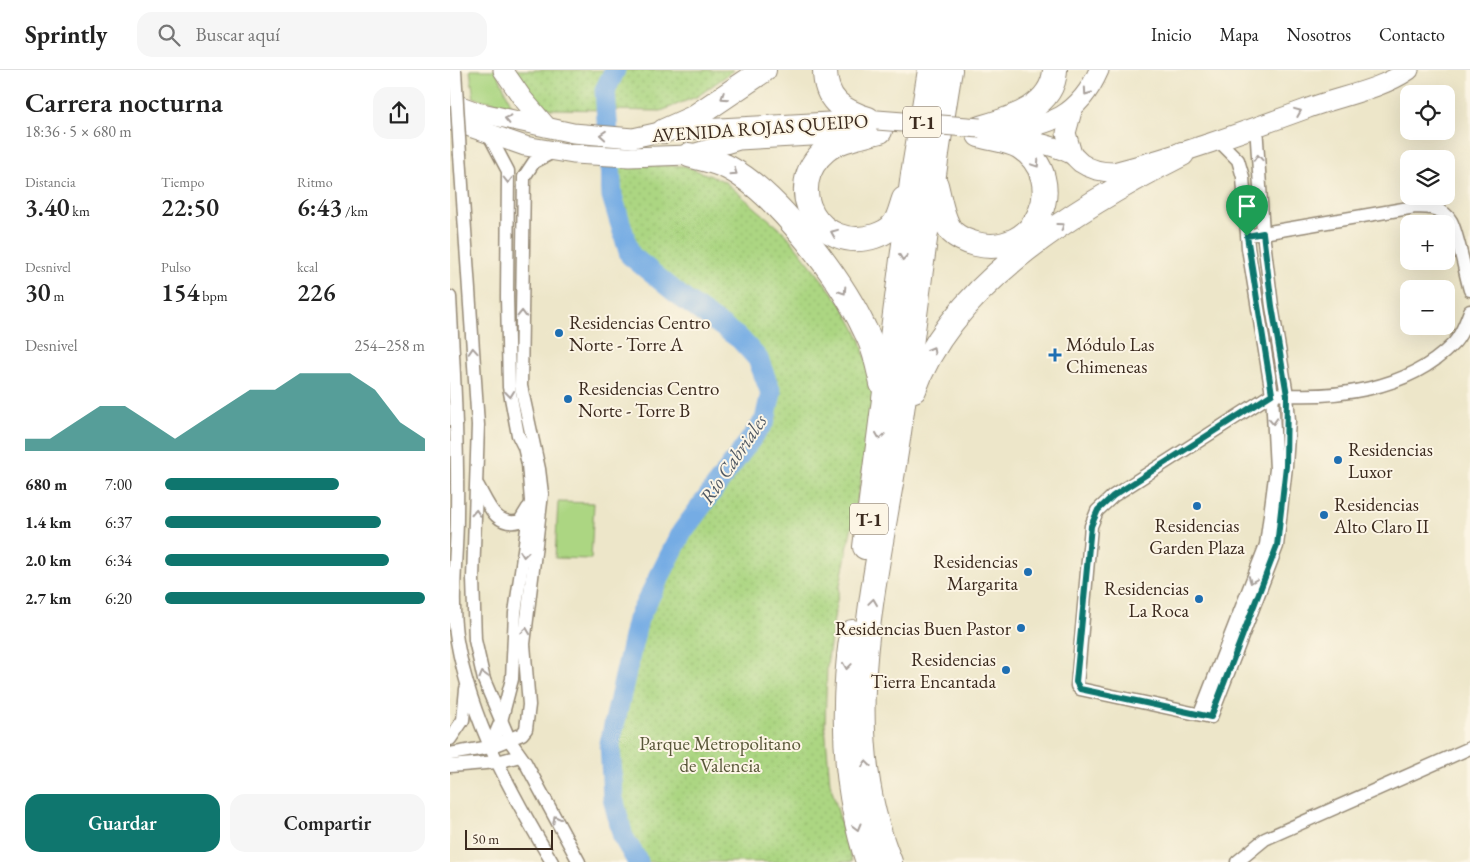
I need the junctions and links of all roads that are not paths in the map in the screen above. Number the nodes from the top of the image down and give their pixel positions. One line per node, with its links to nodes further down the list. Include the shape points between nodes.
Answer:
1 (455, 70): 33 (street, one-way to 1, bridge, via 478,425)
2 (503, 70): 14 (street)
3 (764, 70): 15 (highway, one-way to 15, via 693,118)
4 (825, 70): 12 (highway, via 828,93 835,104)
5 (935, 70): 23 (highway, T-1)
6 (1055, 70): 16 (highway, via 1049,91 1040,101)
7 (1099, 70): 10 (street, one-way to 10, via 1090,91)
8 (1409, 70): 13 (street, AVENIDA ROJAS QUEIPO, one-way to 8, via 1362,92)
9 (450, 102): 14 (street, AVENIDA ROJAS QUEIPO, one-way to 9, via 477,112)
10 (1072, 111): 16 (street, AVENIDA ROJAS QUEIPO, via 1030,126); 20 (street, via 1066,133)
11 (450, 120): 17 (street, AVENIDA ROJAS QUEIPO)
12 (875, 124): 15 (street, AVENIDA ROJAS QUEIPO); 16 (street, AVENIDA ROJAS QUEIPO); 22 (street, AVENIDA ROJAS QUEIPO, via 823,137 739,140); 23 (highway, one-way to 12, via 894,224 883,233 853,240 828,232 815,219 806,195 805,182 809,170 828,149)
13 (1256, 125): 18 (street, AVENIDA ROJAS QUEIPO); 24 (street, one-way to 13)
14 (547, 127): 15 (street, AVENIDA ROJAS QUEIPO, one-way to 14, via 633,138)
15 (664, 131)
16 (980, 132): 20 (street, AVENIDA ROJAS QUEIPO, via 1030,140); 23 (highway, one-way to 23, via 1018,146 1043,175 1044,202 1031,229 1021,238 1011,244 982,245 953,233)
17 (489, 135): 19 (street, AVENIDA ROJAS QUEIPO, via 525,146); 34 (street, one-way to 34, via 508,171 509,387 518,435 528,464)
18 (1216, 139): 21 (street, AVENIDA ROJAS QUEIPO); 25 (street, via 1238,160 1243,177)
19 (564, 152): 22 (street, AVENIDA ROJAS QUEIPO, via 629,157); 39 (street, one-way to 19, via 526,729 529,705 524,644 542,494 521,386 524,177 534,162)
20 (1072, 154): 21 (street, AVENIDA ROJAS QUEIPO, via 1080,162 1103,172)
21 (1182, 154): 32 (highway, one-way to 21, via 921,369 940,337 967,304 1024,253 1093,202)
22 (689, 155): 30 (highway, one-way to 30, via 729,168 774,205 796,229 844,292 866,330)
23 (923, 173): 30 (highway, T-1, one-way to 30); 32 (highway, T-1)
24 (1263, 233): 25 (street); 26 (street, via 1427,207 1441,211 1450,220); 31 (street)
25 (1247, 236): 29 (street)
26 (1470, 290)
27 (450, 297): 35 (street, via 457,428 454,594 456,639)
28 (1470, 311): 31 (street, via 1453,345 1409,376 1319,396)
29 (1272, 394): 31 (street); 36 (street, one-way to 36, via 1276,469 1266,545); 36 (street, via 1113,496 1098,510 1091,526 1077,686)
30 (885, 395): 48 (highway, T-1, one-way to 48, via 846,673 844,720 850,792)
31 (1287, 395): 36 (street, via 1286,466 1277,546)
32 (900, 427): 49 (highway, T-1, one-way to 32, via 869,790 860,707)
33 (477, 485): 34 (street, via 502,522 520,520); 37 (street, one-way to 33, via 484,680 475,640 473,579)
34 (531, 500): 37 (street, one-way to 37, via 515,613 512,679)
35 (467, 687): 38 (street, via 463,720); 40 (street)
36 (1206, 716)
37 (501, 721): 39 (street); 40 (street)
38 (450, 739)
39 (510, 741): 40 (street); 43 (street)
40 (490, 747): 42 (street); 44 (street)
41 (1470, 748): 50 (street, via 1265,839)
42 (450, 754)
43 (520, 756): 44 (street); 47 (street, one-way to 43)
44 (497, 762): 45 (street); 46 (street)
45 (450, 766)
46 (552, 862)
47 (579, 862)
48 (868, 862)
49 (890, 862)
50 (1237, 862)

